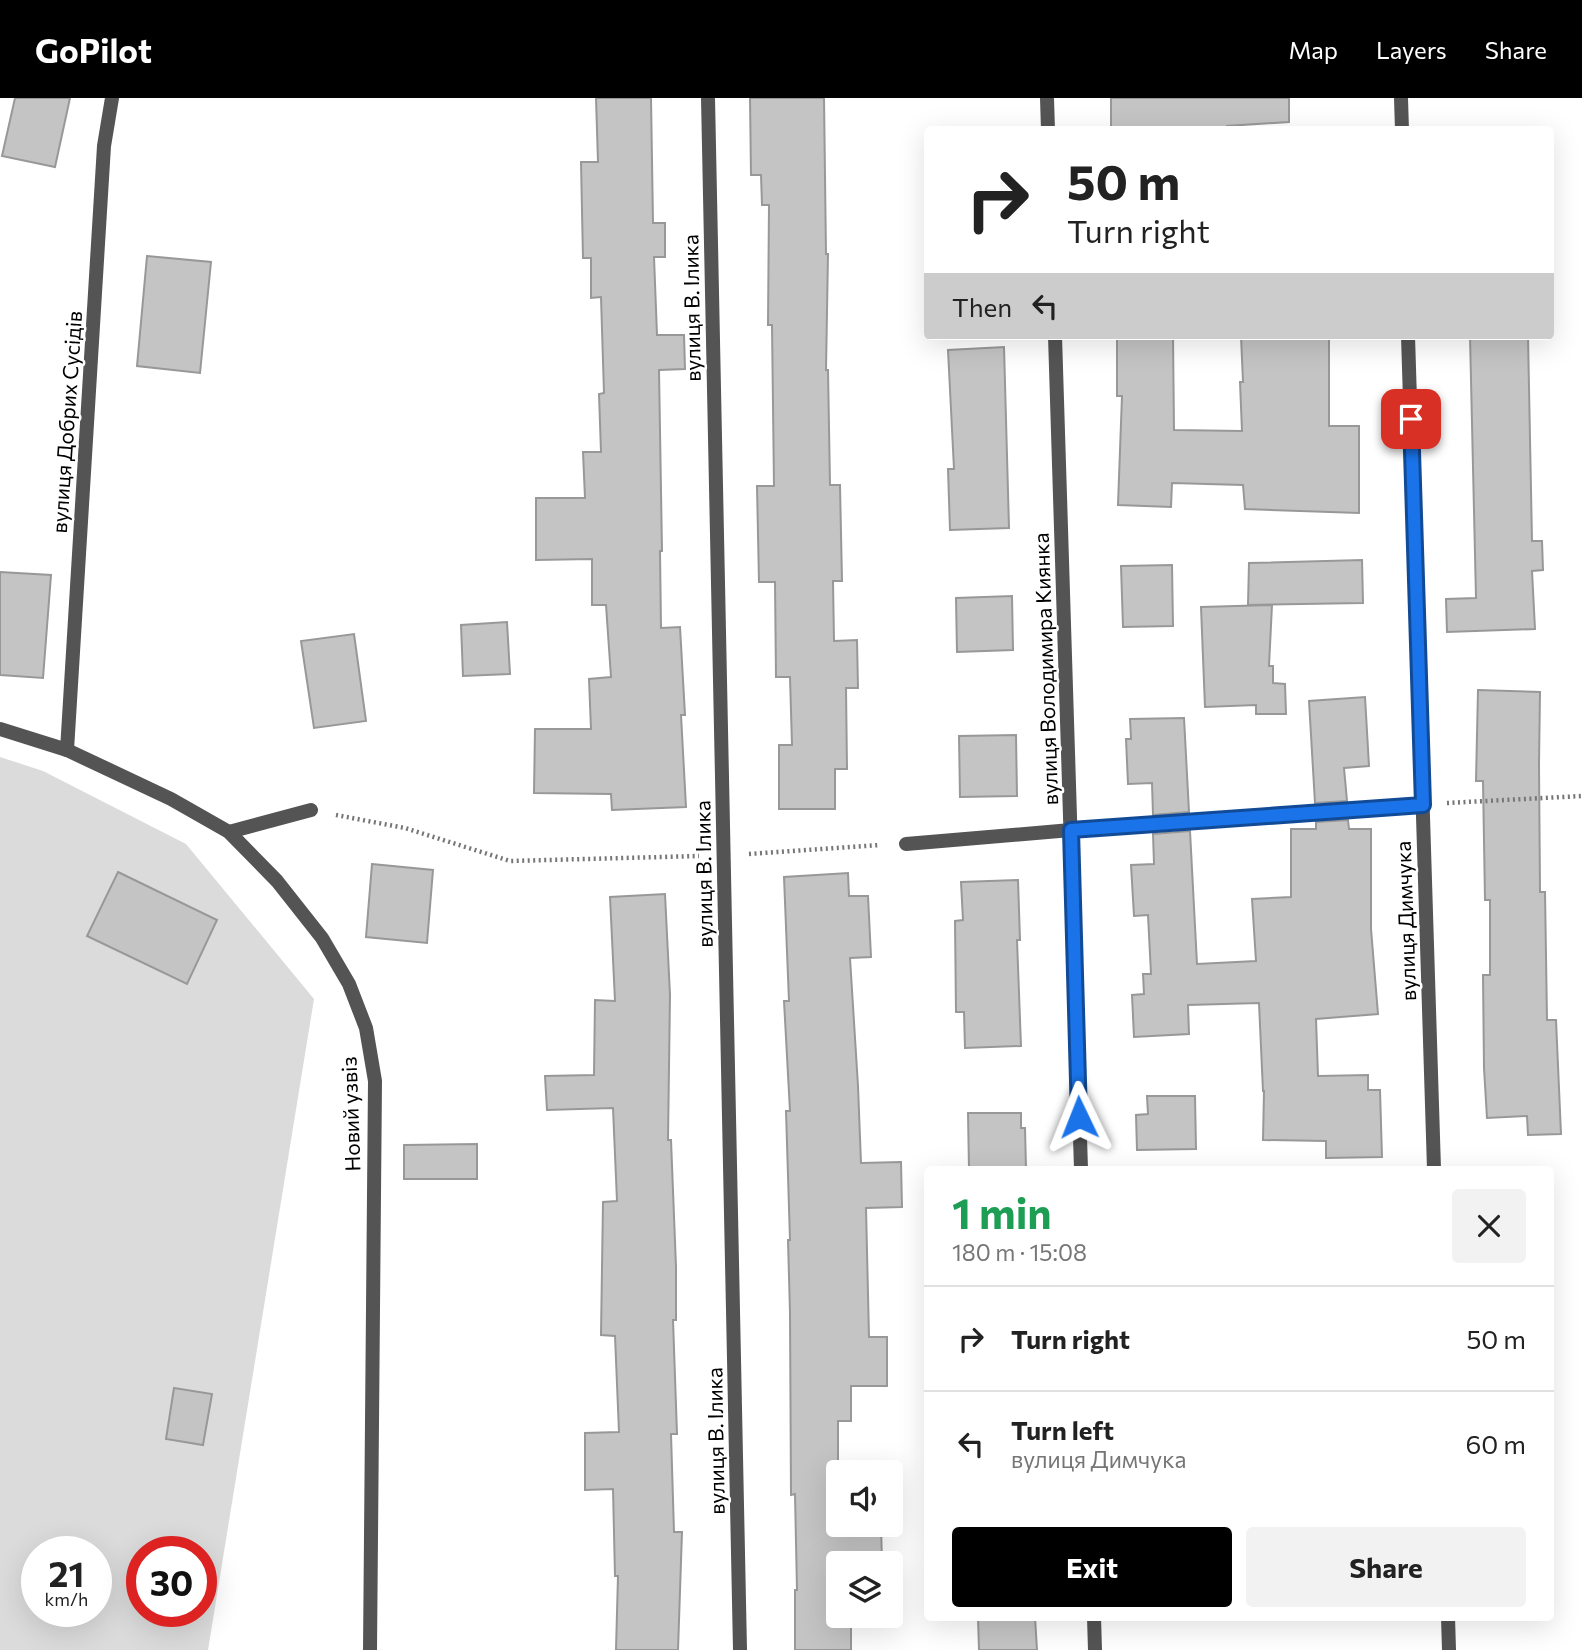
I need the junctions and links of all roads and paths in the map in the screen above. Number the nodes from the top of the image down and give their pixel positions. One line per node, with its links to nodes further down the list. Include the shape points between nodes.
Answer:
1 (112, 98): 10 (street, вулиця Добрих Сусідів, via 104,146)
2 (708, 98): 17 (street, вулиця В. Ілика)
3 (1047, 98): 5 (street)
4 (1401, 98): 6 (street)
5 (1048, 126)
6 (1402, 126)
7 (1055, 340): 14 (street, вулиця Володимира Киянка)
8 (1408, 340): 12 (street, вулиця Димчука)
9 (0, 729): 10 (street, Новий узвіз)
10 (67, 750): 15 (street, Новий узвіз)
11 (1582, 796): 12 (path)
12 (1423, 805): 14 (street); 19 (street, вулиця Димчука)
13 (311, 810): 15 (street); 17 (path, via 405,828 510,860)
14 (1071, 830): 16 (street); 18 (street, вулиця Володимира Киянка)
15 (229, 832): 22 (street, Новий узвіз, via 277,881 322,938 349,985 366,1028 375,1081)
16 (906, 844): 17 (path)
17 (724, 855): 23 (street, вулиця В. Ілика)
18 (1081, 1166)
19 (1434, 1166)
20 (1094, 1621): 24 (street)
21 (1448, 1621): 25 (street)
22 (370, 1650)
23 (740, 1650)
24 (1095, 1650)
25 (1449, 1650)

